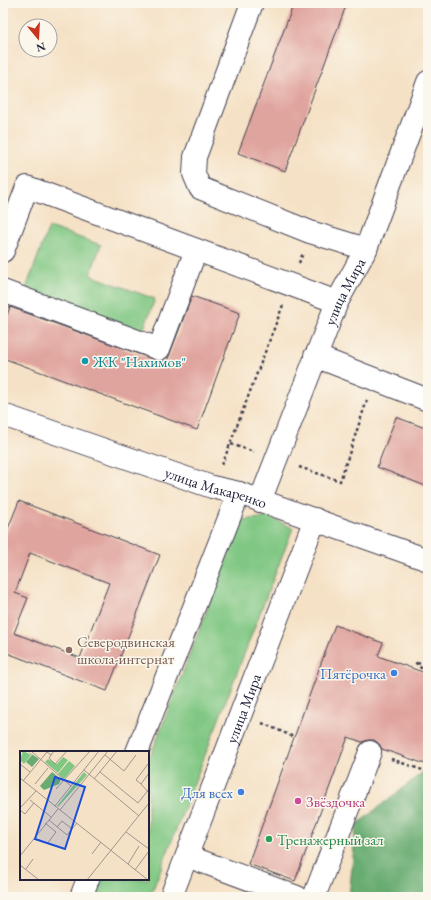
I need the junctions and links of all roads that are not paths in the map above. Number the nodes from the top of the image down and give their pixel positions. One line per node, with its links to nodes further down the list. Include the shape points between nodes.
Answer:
1 (252, 3): 3 (street, via 195,157 194,174 200,188 310,232)
2 (428, 82): 3 (street, улица Мира)
3 (366, 249): 7 (street, улица Мира)
4 (196, 250): 5 (street, via 27,187); 6 (street, via 160,349); 7 (street)
5 (3, 251)
6 (3, 291)
7 (337, 302): 8 (street, улица Мира)
8 (316, 356): 9 (street); 12 (street, улица Мира)
9 (428, 400)
10 (3, 415): 11 (street, улица Макаренко, via 212,487)
11 (239, 492): 12 (street, улица Макаренко); 15 (street)
12 (260, 501): 13 (street, улица Макаренко)
13 (315, 519): 14 (street, улица Макаренко); 17 (street, улица Мира)
14 (428, 560)
15 (137, 751)
16 (370, 752): 22 (street)
17 (187, 856): 20 (street, улица Мира); 21 (street)
18 (88, 880): 19 (street)
19 (81, 897)
20 (171, 897)
21 (297, 897)
22 (314, 897)

